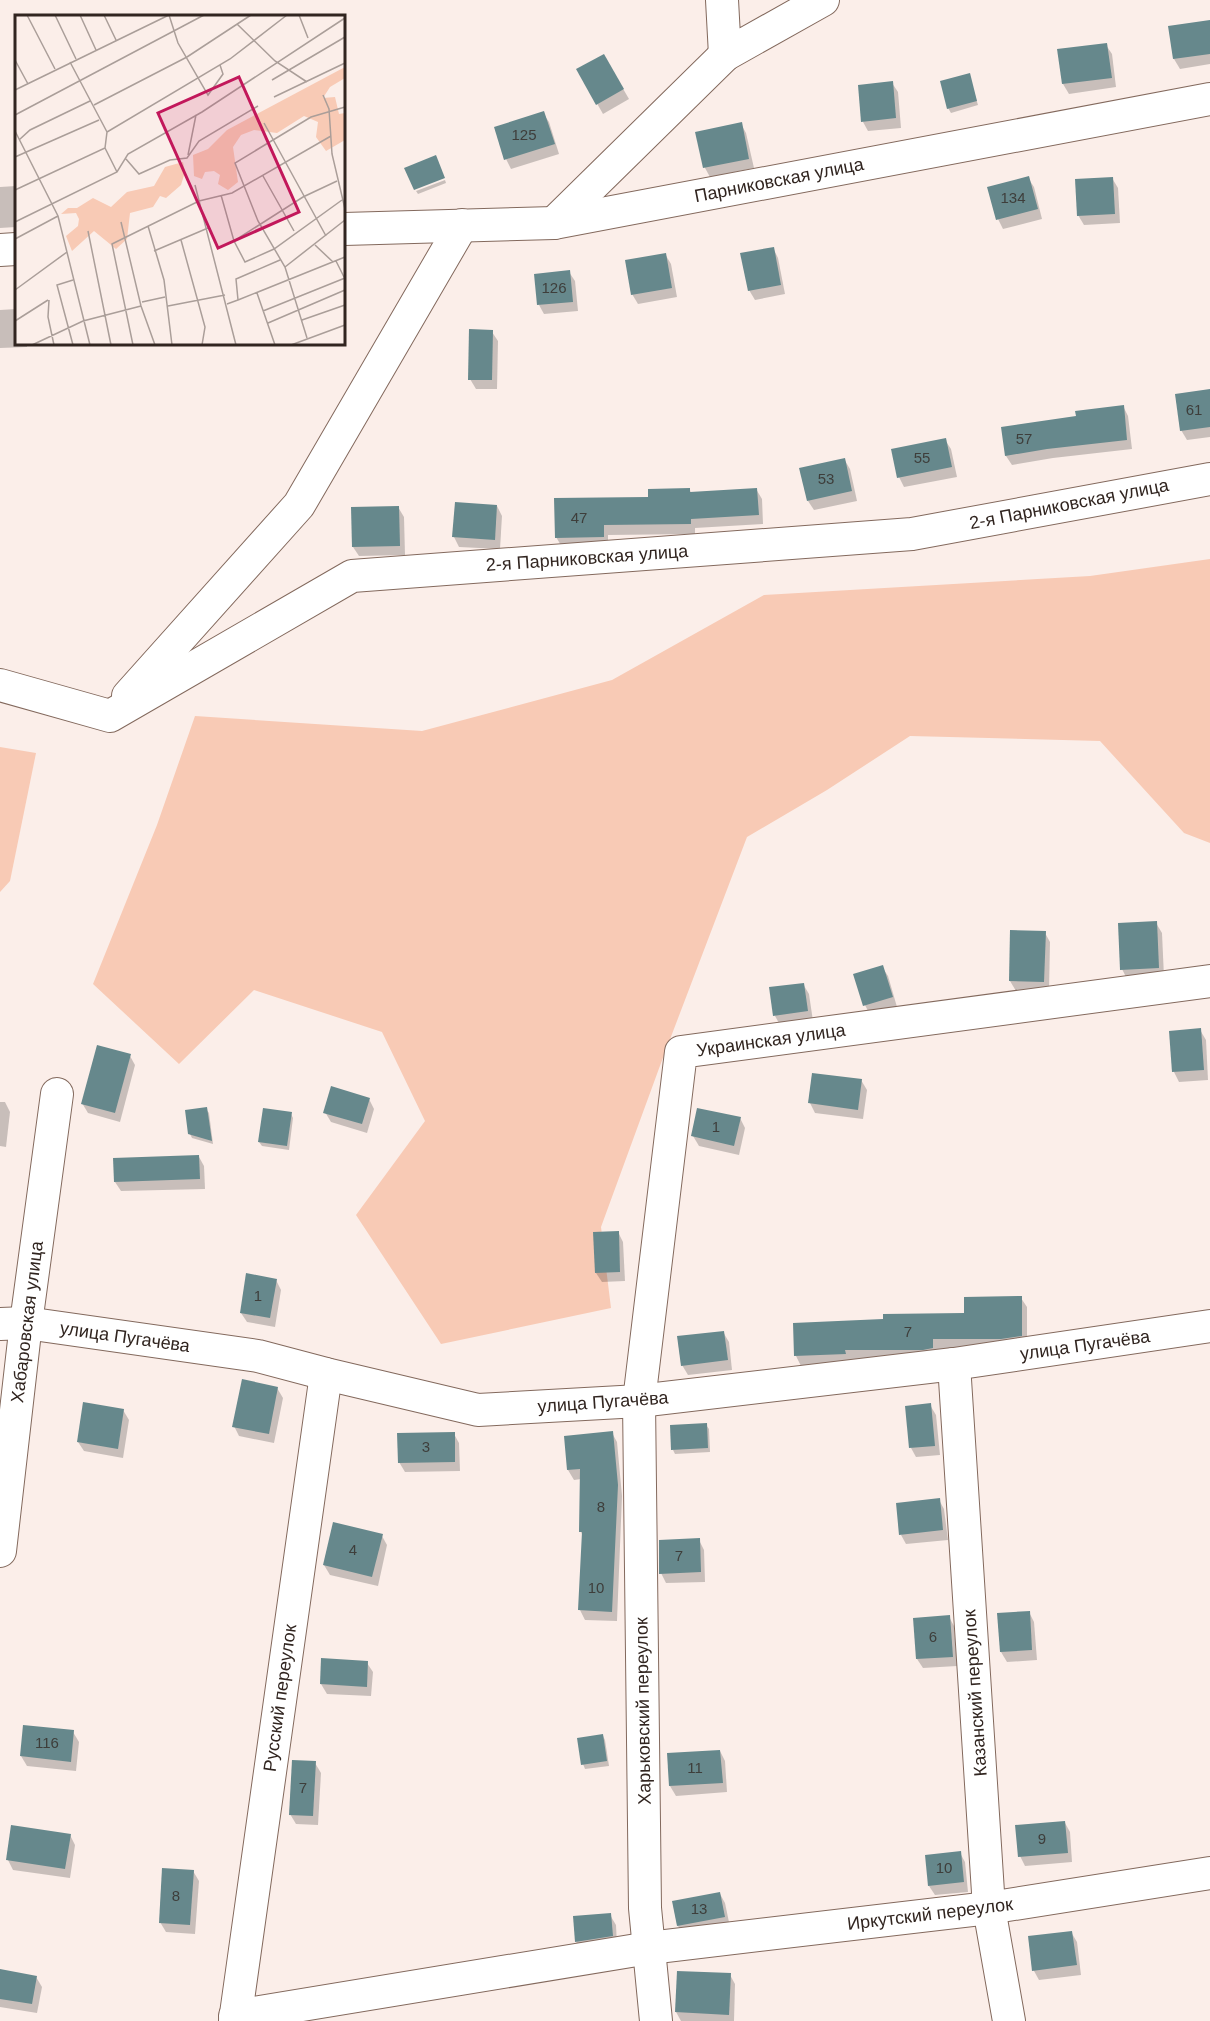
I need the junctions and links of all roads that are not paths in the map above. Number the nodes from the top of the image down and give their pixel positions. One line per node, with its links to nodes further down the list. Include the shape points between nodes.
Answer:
1 (722, 0): 3 (street)
2 (823, 0): 3 (street)
3 (725, 55): 5 (street)
4 (1210, 99): 5 (street, Парниковская улица)
5 (555, 223): 6 (street, Парниковская улица)
6 (462, 225): 7 (street, Парниковская улица); 12 (street, via 298,505)
7 (345, 230)
8 (15, 249): 9 (street)
9 (0, 250)
10 (1210, 479): 12 (street, 2-я Парниковская улица, via 912,534 352,576)
11 (0, 685): 12 (street)
12 (110, 716)
13 (1210, 981): 19 (street, Украинская улица, via 681,1052)
14 (57, 1094): 15 (street, Хабаровская улица)
15 (13, 1324): 18 (street, улица Пугачёва, via 258,1356); 20 (street, Хабаровская улица)
16 (1210, 1326): 17 (street, улица Пугачёва)
17 (954, 1364): 19 (street, улица Пугачёва); 22 (street, Казанский переулок)
18 (326, 1374): 19 (street, улица Пугачёва, via 478,1410); 24 (street, Русский переулок)
19 (639, 1401): 23 (street, Харьковский переулок, via 645,1908)
20 (0, 1551)
21 (1210, 1873): 22 (street, Иркутский переулок)
22 (990, 1908): 23 (street, Иркутский переулок); 26 (street, Казанский переулок)
23 (649, 1948): 24 (street, Иркутский переулок); 25 (street, Харьковский переулок)
24 (235, 2018)
25 (656, 2021)
26 (1009, 2021)

